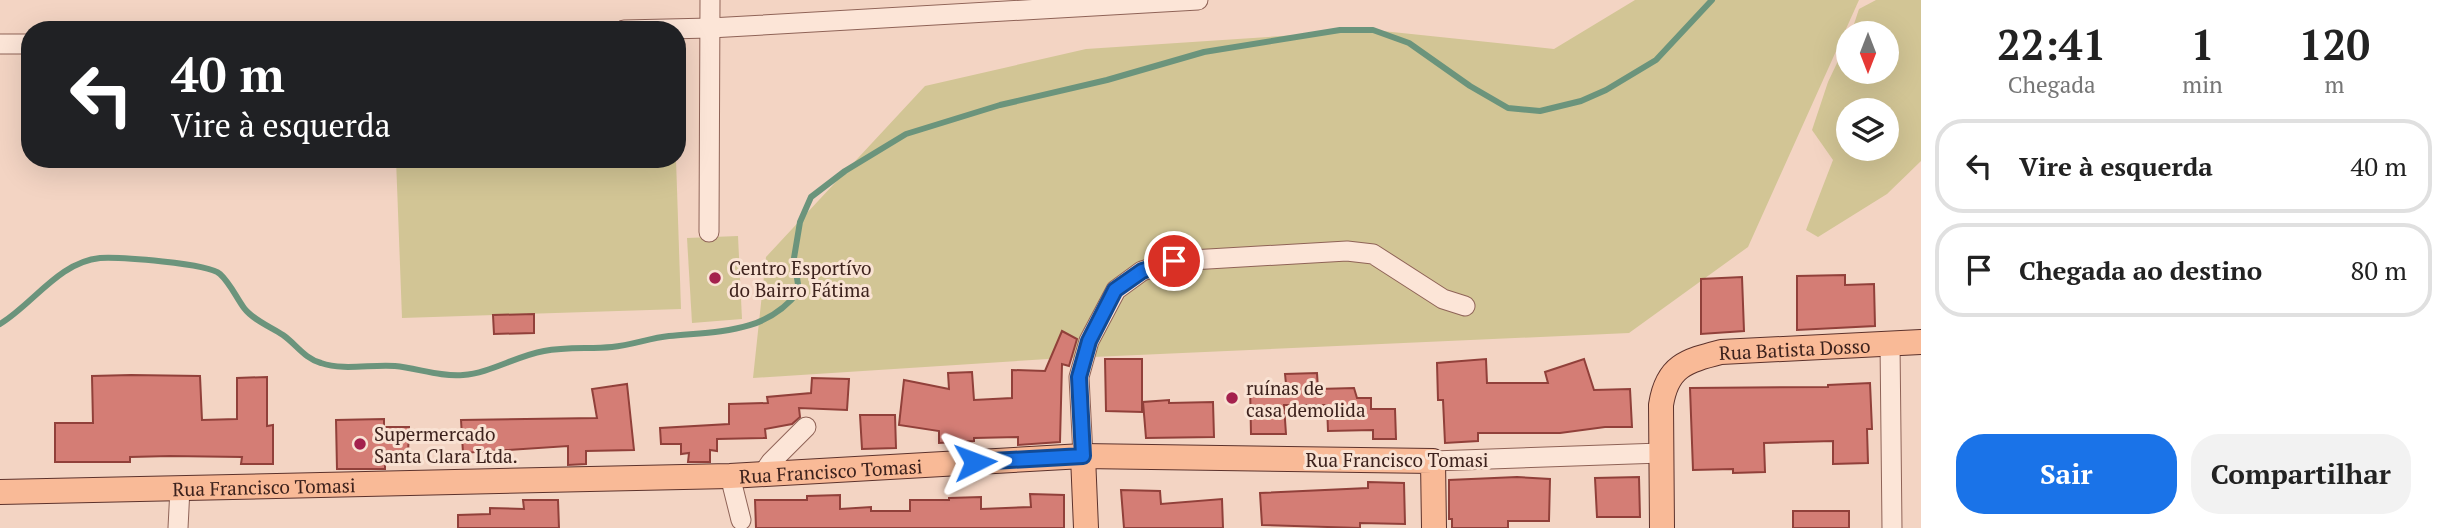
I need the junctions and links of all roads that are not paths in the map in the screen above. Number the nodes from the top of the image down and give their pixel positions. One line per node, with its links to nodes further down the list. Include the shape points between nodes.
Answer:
1 (710, 0): 3 (street)
2 (1198, 0): 3 (street)
3 (710, 28): 4 (street); 7 (street)
4 (686, 29)
5 (0, 44): 6 (street)
6 (21, 44)
7 (709, 232)
8 (1465, 306): 13 (street, via 1443,299 1374,254 1347,251 1174,261 1142,271 1115,290 1089,341 1079,377)
9 (1921, 342): 10 (main road, Rua Batista Dosso)
10 (1890, 343): 12 (main road, Rua Batista Dosso, via 1721,352 1690,360 1672,373 1663,390); 24 (street)
11 (806, 427): 15 (street)
12 (1661, 453): 14 (street, Rua Francisco Tomasi); 23 (main road)
13 (1083, 456): 14 (main road, Rua Francisco Tomasi); 15 (main road, Rua Francisco Tomasi); 21 (main road)
14 (1433, 461): 22 (main road)
15 (762, 475): 16 (main road, Rua Francisco Tomasi)
16 (730, 476): 17 (main road, Rua Francisco Tomasi); 19 (street)
17 (180, 488): 18 (main road, Rua Francisco Tomasi); 20 (street)
18 (0, 492)
19 (741, 520)
20 (178, 528)
21 (1086, 528)
22 (1434, 528)
23 (1662, 528)
24 (1892, 528)

